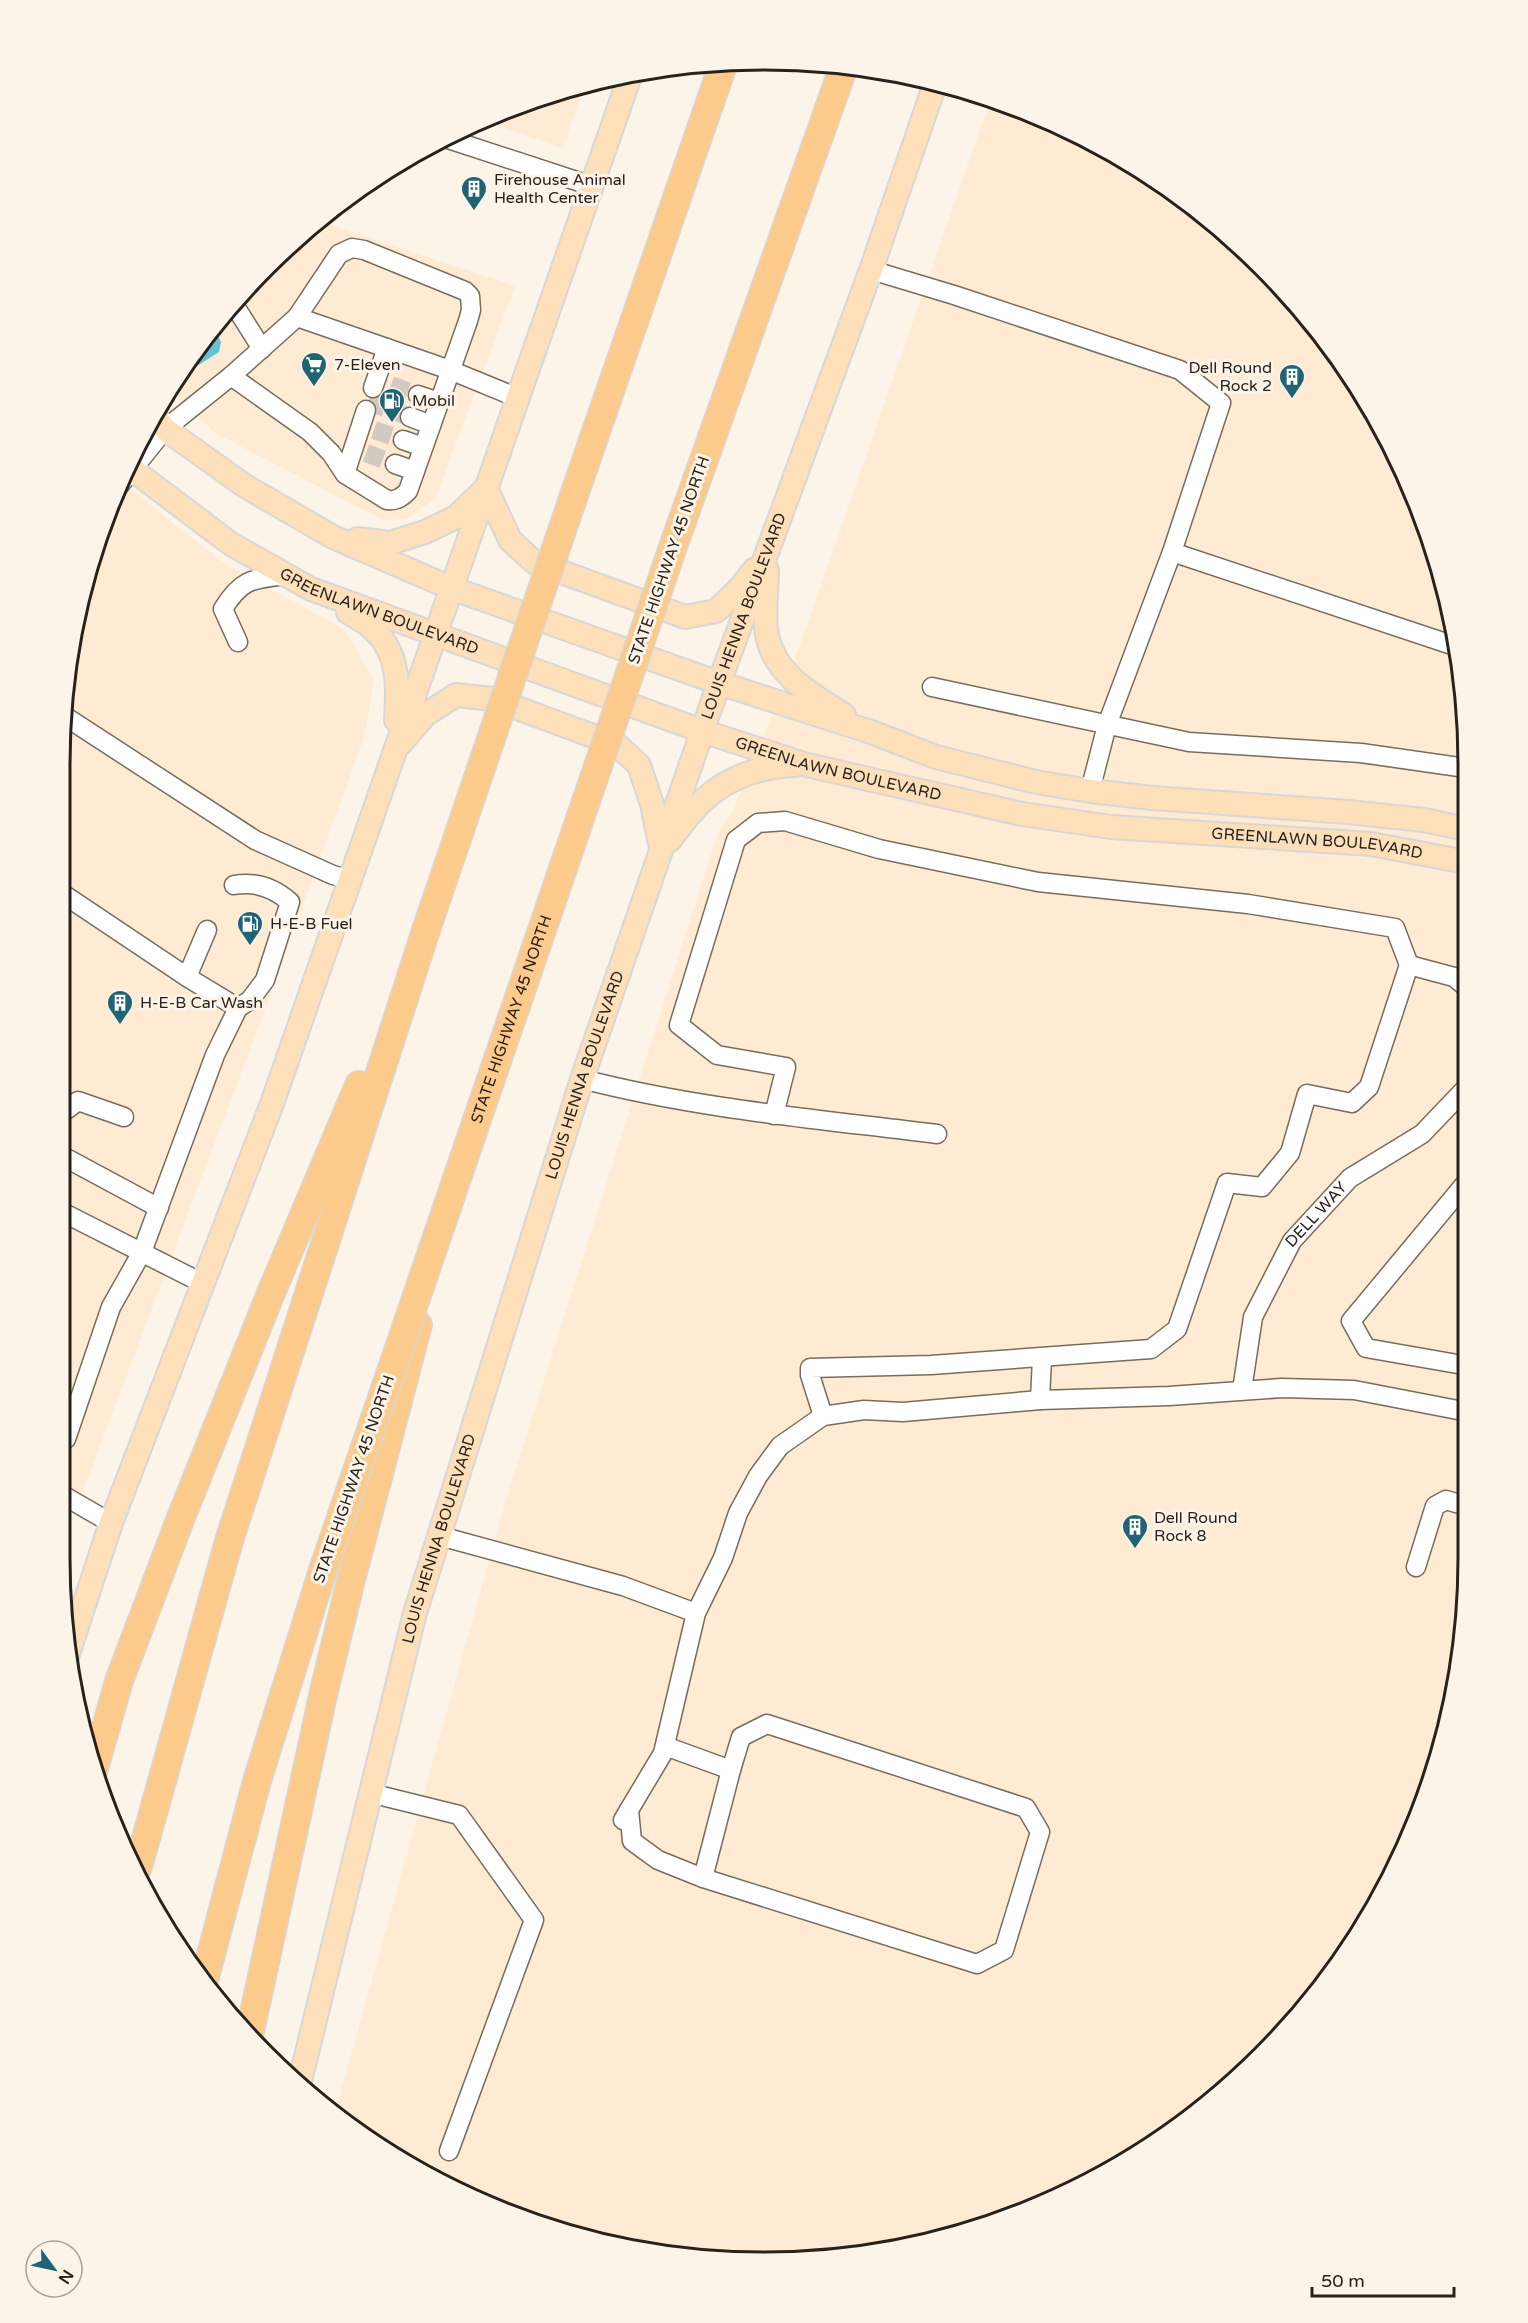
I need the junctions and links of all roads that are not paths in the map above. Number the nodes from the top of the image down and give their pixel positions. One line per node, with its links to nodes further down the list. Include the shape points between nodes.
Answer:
1 (721, 72): 56 (highway, bridge)
2 (841, 75): 68 (highway, STATE HIGHWAY 45 NORTH, bridge, via 674,544)
3 (627, 84): 6 (main road)
4 (932, 92): 7 (main road, LOUIS HENNA BOULEVARD)
5 (457, 142): 6 (lane)
6 (592, 186): 16 (main road)
7 (871, 270): 30 (lane, via 1180,370 1221,403); 31 (main road, LOUIS HENNA BOULEVARD)
8 (239, 312): 11 (lane)
9 (297, 317): 10 (lane); 11 (lane); 12 (lane, via 339,254 352,248 364,250 470,296 468,321)
10 (387, 348): 12 (lane); 14 (lane)
11 (262, 349): 13 (lane)
12 (450, 370): 16 (lane); 17 (lane)
13 (231, 376): 20 (lane); 26 (lane, via 310,432)
14 (380, 384)
15 (418, 395): 17 (lane)
16 (518, 398): 28 (main road)
17 (439, 402): 21 (lane)
18 (410, 417): 21 (lane)
19 (366, 422): 26 (lane, via 359,451)
20 (161, 423): 29 (main road, GREENLAWN BOULEVARD, via 245,486)
21 (430, 425): 23 (lane)
22 (402, 440): 23 (lane)
23 (423, 447): 25 (lane)
24 (394, 464): 25 (lane)
25 (415, 471): 26 (lane, via 408,491 395,501)
26 (345, 474)
27 (132, 478): 32 (main road, GREENLAWN BOULEVARD, via 231,544)
28 (486, 488): 29 (main road, via 456,517 425,532 390,543); 31 (main road, via 510,540 534,562 685,617 716,611); 33 (main road)
29 (333, 537): 33 (main road, GREENLAWN BOULEVARD)
30 (1172, 552): 37 (lane); 41 (lane)
31 (767, 555): 38 (main road, LOUIS HENNA BOULEVARD); 43 (main road, via 766,634 773,657 796,684)
32 (287, 575): 34 (main road, GREENLAWN BOULEVARD); 36 (lane, via 255,579 234,590 223,609)
33 (451, 588): 35 (main road); 38 (main road, GREENLAWN BOULEVARD)
34 (311, 589): 35 (main road, GREENLAWN BOULEVARD); 44 (main road, via 376,631 393,659 398,690)
35 (434, 634): 42 (main road, GREENLAWN BOULEVARD); 44 (main road)
36 (238, 642)
37 (1447, 643)
38 (719, 683): 42 (main road, LOUIS HENNA BOULEVARD); 43 (main road, GREENLAWN BOULEVARD)
39 (932, 687): 41 (lane)
40 (72, 721): 52 (lane, via 255,840)
41 (1107, 725): 46 (lane, via 1189,742 1361,753); 47 (lane)
42 (702, 731): 45 (main road, GREENLAWN BOULEVARD); 50 (main road, LOUIS HENNA BOULEVARD)
43 (871, 732): 47 (main road, GREENLAWN BOULEVARD, via 936,757)
44 (393, 752): 50 (main road, via 425,715 456,695 493,699 617,745 639,765); 52 (main road)
45 (807, 765): 48 (main road, GREENLAWN BOULEVARD); 50 (main road, via 779,765 730,780 705,798)
46 (1458, 767)
47 (1090, 791): 48 (main road, via 1083,802 1058,814); 49 (main road, GREENLAWN BOULEVARD, via 1348,812)
48 (1022, 814): 51 (main road, GREENLAWN BOULEVARD, via 1112,827 1371,844)
49 (1458, 827)
50 (661, 850): 61 (main road, LOUIS HENNA BOULEVARD)
51 (1458, 860)
52 (351, 880): 73 (main road, via 273,1101)
53 (234, 885): 60 (lane, via 247,882 275,889 290,902 265,980 250,1000)
54 (70, 899): 58 (lane)
55 (207, 930): 58 (lane)
56 (426, 930): 89 (highway, via 271,1293 180,1520 119,1681); 92 (highway, via 229,1541)
57 (1409, 965): 59 (lane); 64 (lane, via 1395,928 1248,904 1038,882 861,845 785,821 758,823 736,840 679,1025 717,1054 786,1067); 74 (lane, via 1369,1087 1352,1103 1307,1094 1290,1153 1262,1187 1227,1183 1177,1329 1151,1349)
58 (187, 977): 60 (lane)
59 (1458, 980)
60 (238, 1008): 70 (lane, via 215,1055)
61 (582, 1079): 64 (lane, via 632,1092); 84 (main road, LOUIS HENNA BOULEVARD)
62 (1458, 1096): 76 (lane, DELL WAY, via 1422,1134 1350,1178 1292,1241 1253,1317)
63 (70, 1107): 65 (lane, via 78,1101)
64 (774, 1115): 66 (lane)
65 (123, 1117)
66 (937, 1134)
67 (70, 1160): 70 (lane)
68 (458, 1176): 94 (highway, STATE HIGHWAY 45 NORTH, bridge, via 323,1570 257,1781); 95 (highway, bridge, via 351,1580)
69 (1458, 1192): 75 (lane, via 1351,1321 1366,1348)
70 (159, 1208): 72 (lane)
71 (70, 1216): 72 (lane)
72 (142, 1252): 73 (lane); 80 (lane, via 111,1307)
73 (202, 1283): 83 (main road)
74 (1042, 1358): 77 (lane); 79 (lane, via 810,1368)
75 (1458, 1364)
76 (1242, 1390): 77 (lane); 78 (lane, via 1354,1390)
77 (1040, 1400): 79 (lane)
78 (1458, 1409)
79 (823, 1416): 86 (lane, via 780,1446 758,1476)
80 (70, 1427)
81 (70, 1499): 83 (lane)
82 (1458, 1503): 85 (lane, via 1446,1500 1435,1506)
83 (111, 1523): 87 (main road)
84 (440, 1536): 86 (lane, via 623,1586); 91 (main road, LOUIS HENNA BOULEVARD, via 415,1613)
85 (1416, 1567)
86 (696, 1613): 88 (lane)
87 (74, 1633)
88 (665, 1746): 90 (lane); 93 (lane, via 626,1815 632,1841 658,1860)
89 (98, 1752)
90 (731, 1770): 93 (lane); 93 (lane, via 741,1737 767,1724 1026,1808 1040,1832 1004,1950 977,1964)
91 (370, 1793): 96 (main road, LOUIS HENNA BOULEVARD); 97 (lane, via 459,1815 534,1920)
92 (140, 1861)
93 (703, 1878)
94 (207, 1971)
95 (251, 2025)
96 (301, 2075)
97 (449, 2151)

